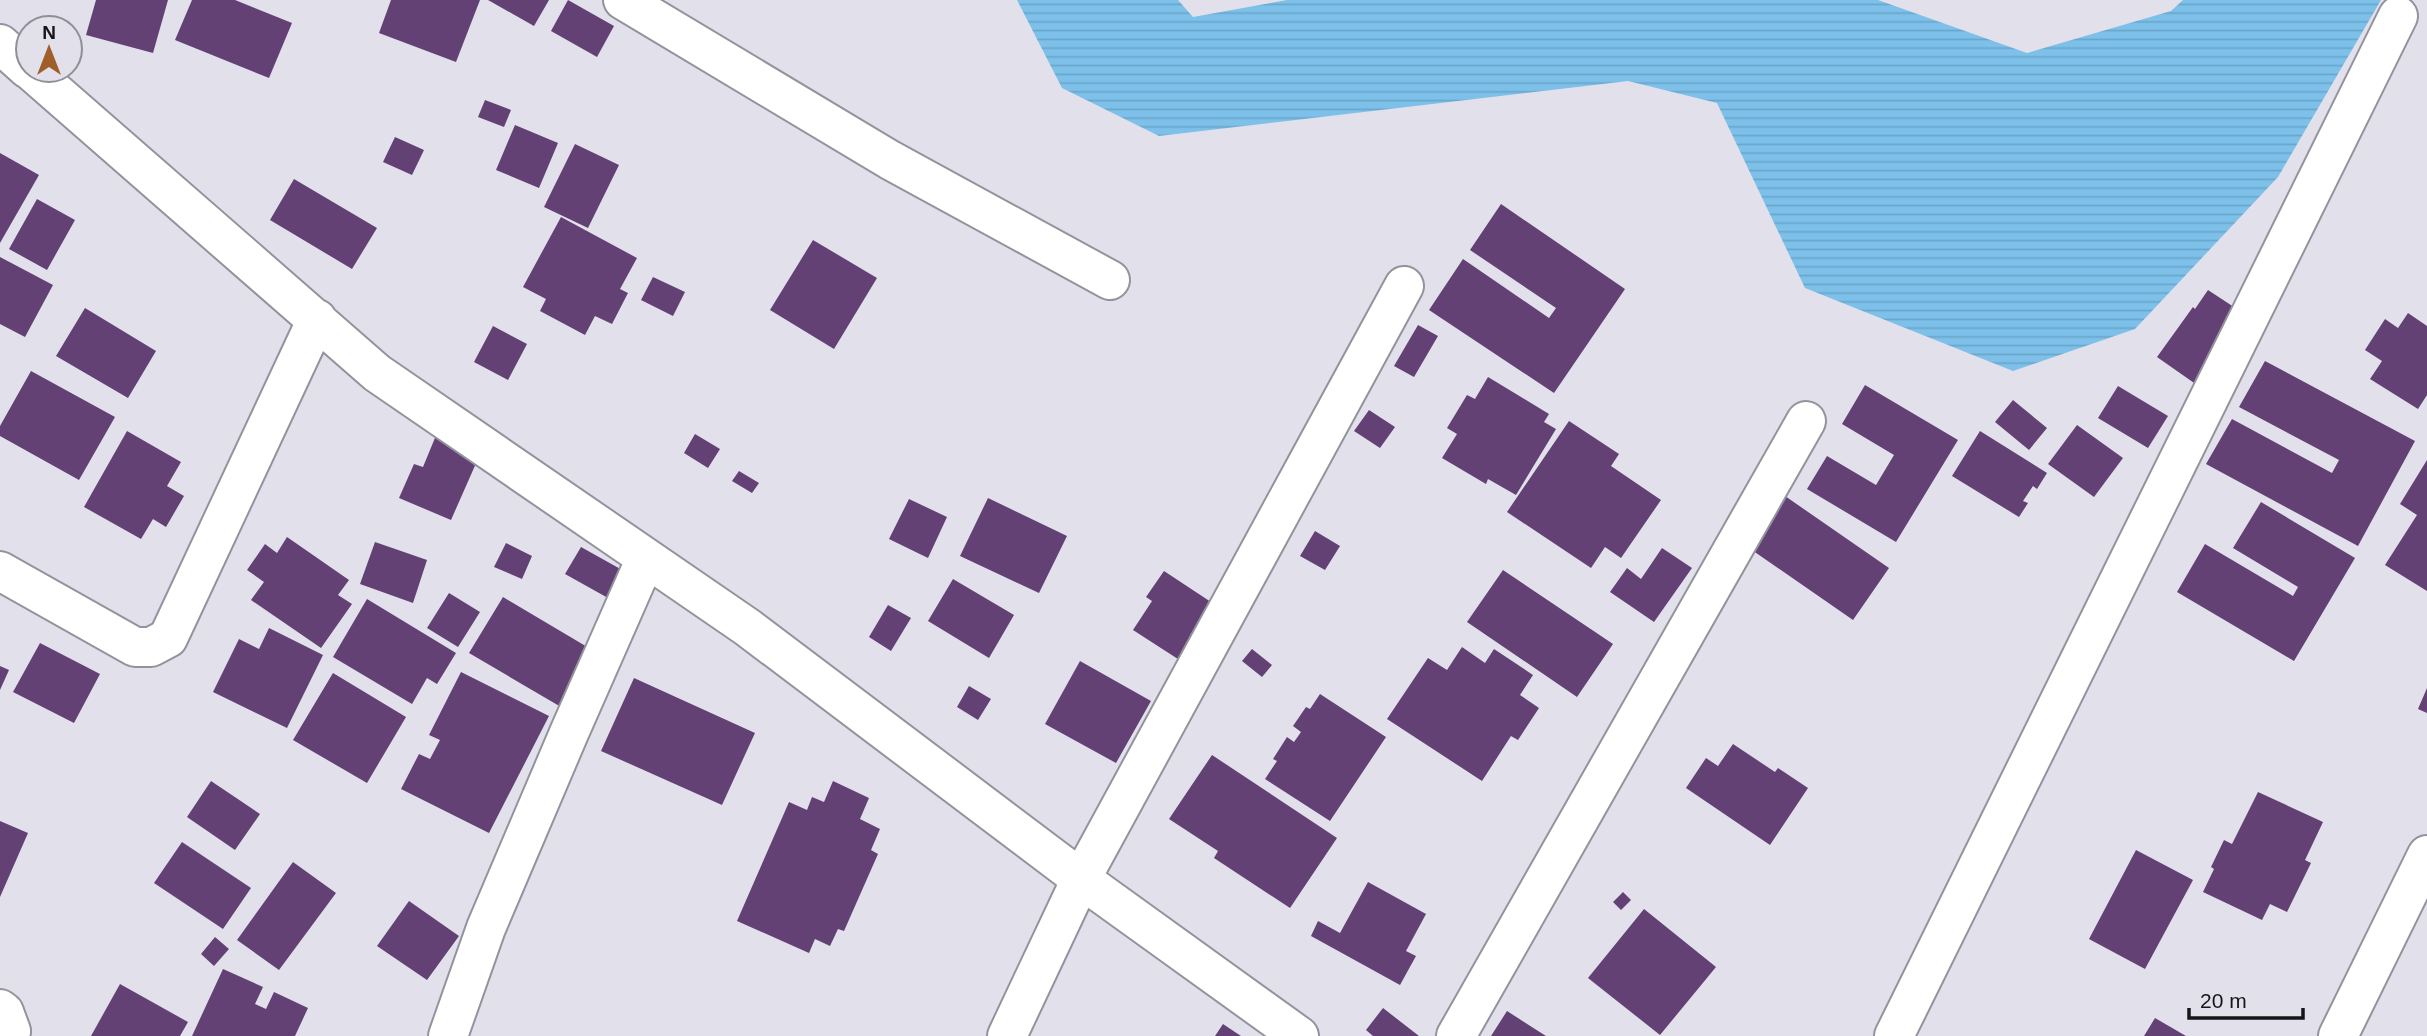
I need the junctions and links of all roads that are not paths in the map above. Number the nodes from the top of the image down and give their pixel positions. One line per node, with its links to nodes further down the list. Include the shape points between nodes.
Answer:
1 (623, 0): 6 (street, via 890,160)
2 (2398, 16): 20 (street)
3 (0, 44): 4 (street)
4 (14, 56)
5 (46, 84): 8 (street)
6 (1111, 280)
7 (1404, 286): 13 (street)
8 (317, 319): 10 (street, via 377,373); 11 (street, via 168,638 151,647 135,647)
9 (1806, 421): 19 (street)
10 (646, 558): 13 (street, via 747,627); 16 (street, via 486,928)
11 (0, 571)
12 (2427, 855): 21 (street)
13 (1081, 879): 17 (street); 18 (street)
14 (0, 1009): 15 (street, via 11,1031)
15 (8, 1036)
16 (448, 1036)
17 (1007, 1036)
18 (1299, 1036)
19 (1456, 1036)
20 (1894, 1036)
21 (2338, 1036)

